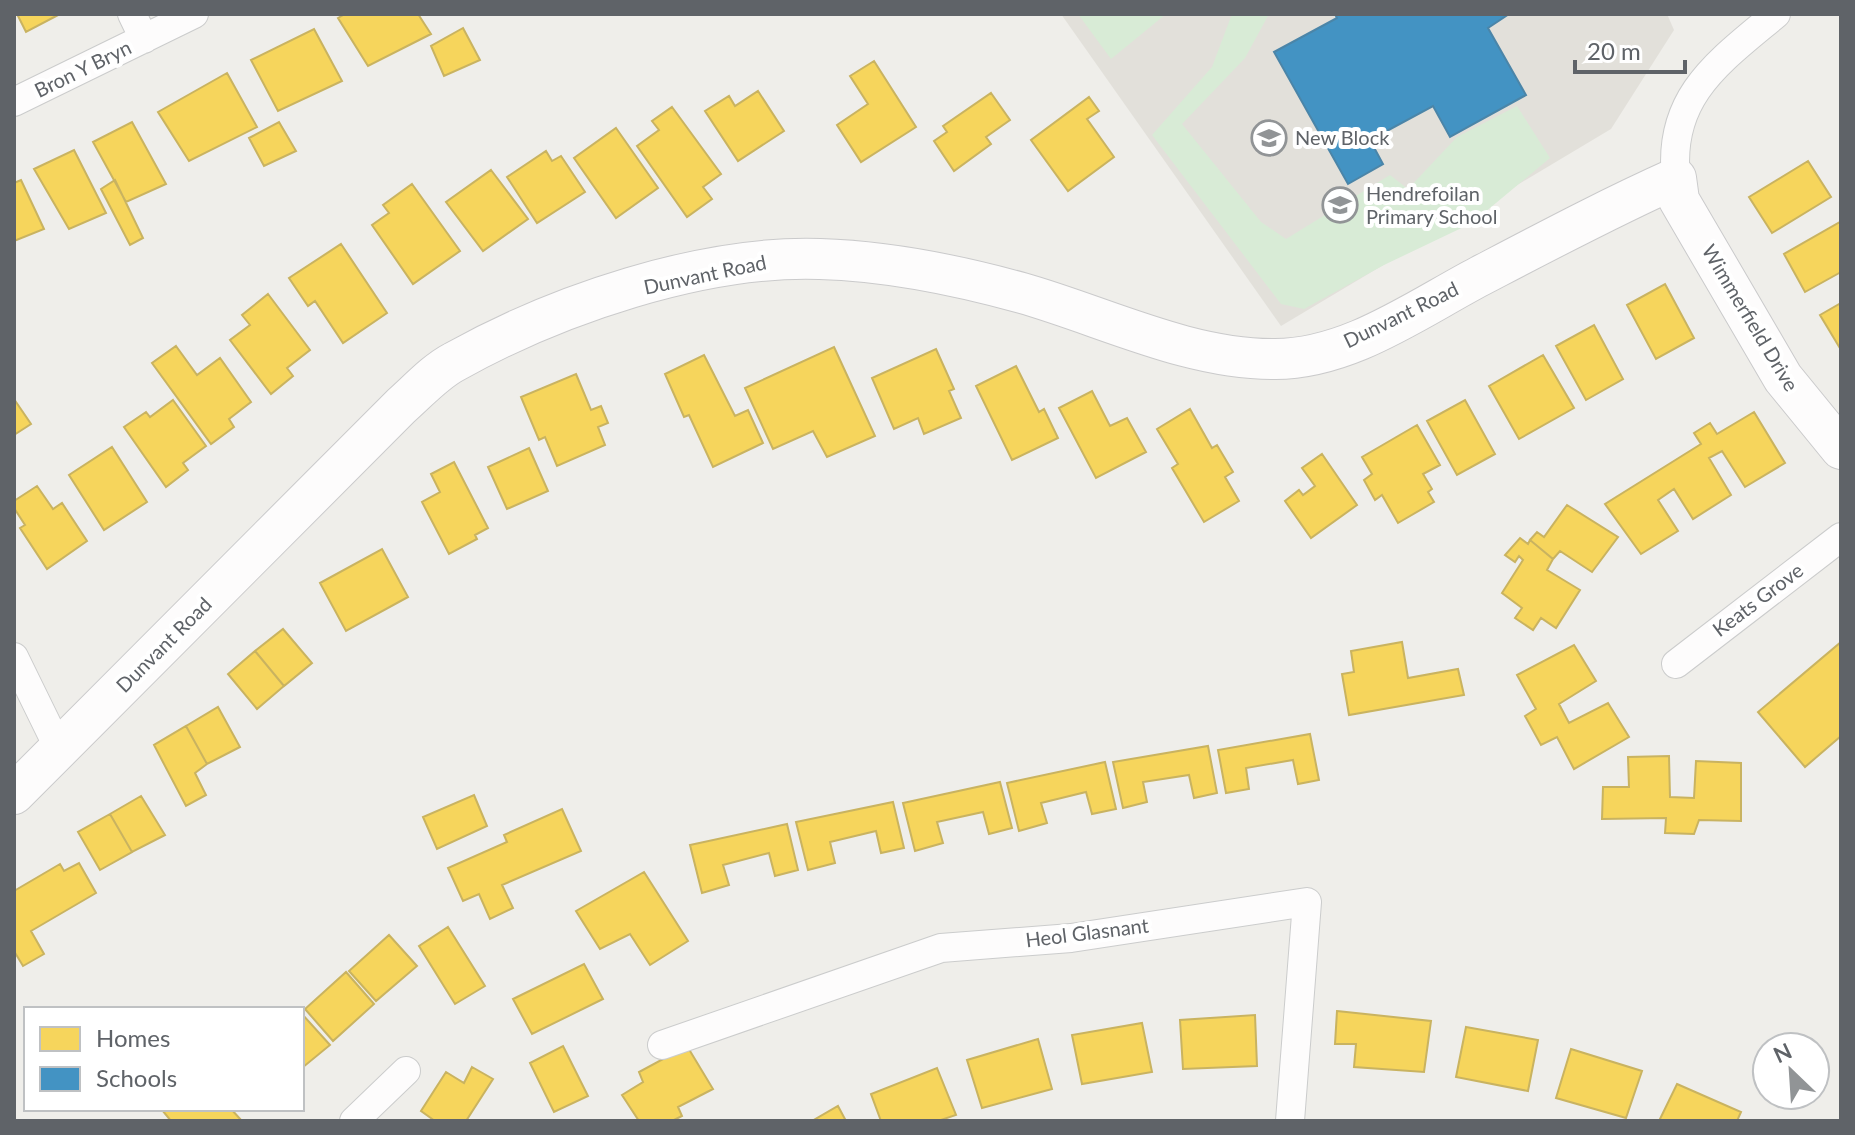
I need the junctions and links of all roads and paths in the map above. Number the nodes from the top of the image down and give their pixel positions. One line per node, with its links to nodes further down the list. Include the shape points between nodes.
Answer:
1 (194, 14): 3 (street, Bron Y Bryn)
2 (1776, 14): 5 (street, via 1707,73 1677,127)
3 (138, 26): 4 (street, Bron Y Bryn)
4 (14, 102)
5 (1676, 178): 6 (street, Wimmerfield Drive, via 1679,200 1783,378); 10 (street, Dunvant Road, via 1610,207 1365,338 1313,355 1272,359 1213,350 958,278 821,259 754,262 672,278 592,302 450,363)
6 (1841, 449)
7 (1841, 537): 9 (street, Keats Grove)
8 (14, 657): 10 (street)
9 (1676, 664)
10 (59, 749): 11 (street, Dunvant Road)
11 (14, 794)
12 (662, 1045): 15 (street, Heol Glasnant, via 941,948 1071,938 1307,902)
13 (406, 1071): 14 (street)
14 (354, 1121)
15 (1290, 1121)

